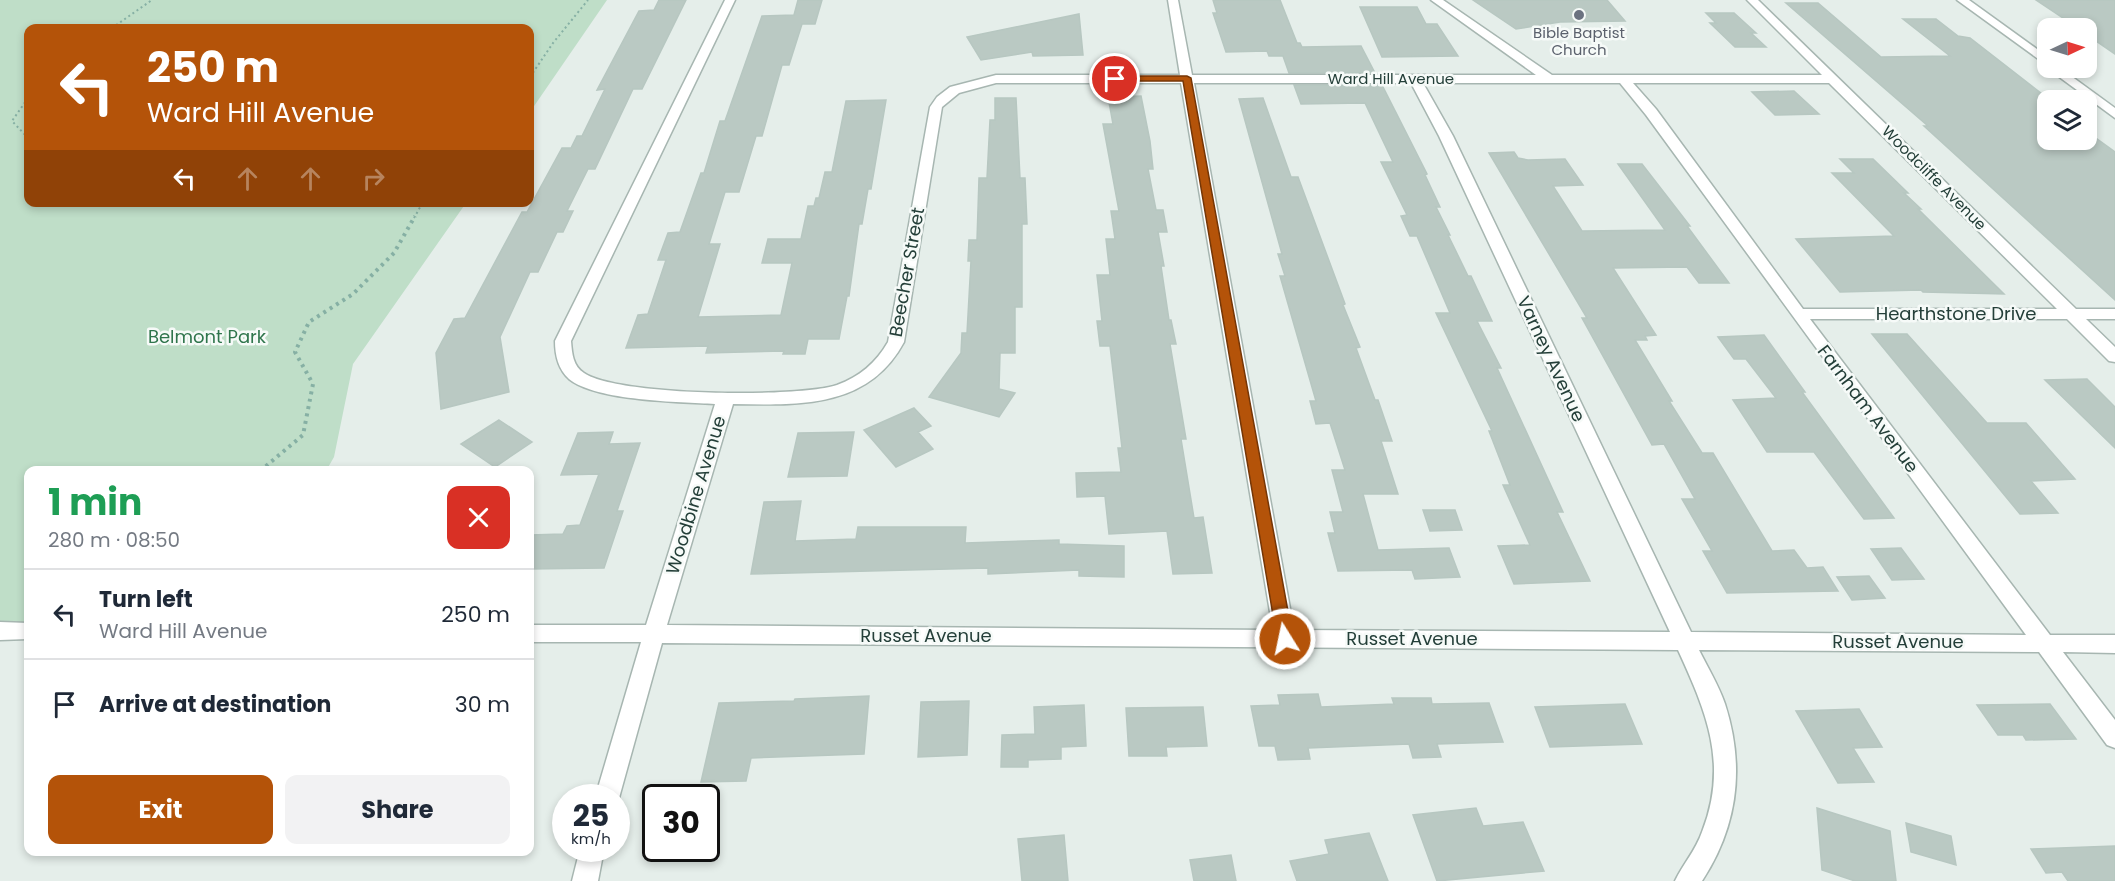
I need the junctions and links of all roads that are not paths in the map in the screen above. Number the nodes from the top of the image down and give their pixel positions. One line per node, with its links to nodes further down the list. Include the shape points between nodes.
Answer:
1 (730, 0): 19 (street, Woodbine Avenue, via 563,341 568,368 580,379 601,388)
2 (1173, 0): 7 (street)
3 (1436, 0): 10 (street)
4 (1752, 0): 12 (street, Woodcliffe Avenue)
5 (1962, 0): 6 (street)
6 (2037, 55)
7 (1187, 78): 9 (street, Ward Hill Avenue); 13 (street, Ward Hill Avenue, via 996,79); 24 (street)
8 (2066, 78): 14 (street)
9 (1415, 79): 10 (street, Ward Hill Avenue); 25 (street, Varney Avenue, via 1446,136)
10 (1550, 79): 11 (street, Ward Hill Avenue)
11 (1623, 79): 12 (street, Ward Hill Avenue); 15 (street, Farnham Avenue)
12 (1833, 79): 16 (street, Woodcliffe Avenue)
13 (951, 92): 19 (street, Beecher Street, via 936,107 896,342 888,357 872,374 828,394)
14 (2115, 114)
15 (1798, 314): 16 (street, Hearthstone Drive); 26 (street, Farnham Avenue)
16 (2071, 314): 17 (street, Hearthstone Drive); 18 (street, Woodcliffe Avenue)
17 (2115, 314)
18 (2115, 357)
19 (726, 397): 23 (street, Woodbine Avenue)
20 (0, 631): 21 (street)
21 (24, 631)
22 (534, 633): 23 (street, Russet Avenue)
23 (654, 634): 24 (street, Russet Avenue); 29 (street, Woodbine Avenue)
24 (1285, 639): 25 (street, Russet Avenue)
25 (1685, 640): 26 (street, Russet Avenue); 32 (street, Varney Avenue, via 1713,702 1724,747 1726,784 1720,822 1705,857)
26 (2044, 643): 27 (street, Russet Avenue); 28 (street, Farnham Avenue)
27 (2115, 644)
28 (2115, 738)
29 (611, 784)
30 (589, 862): 31 (street)
31 (585, 881)
32 (1688, 881)

